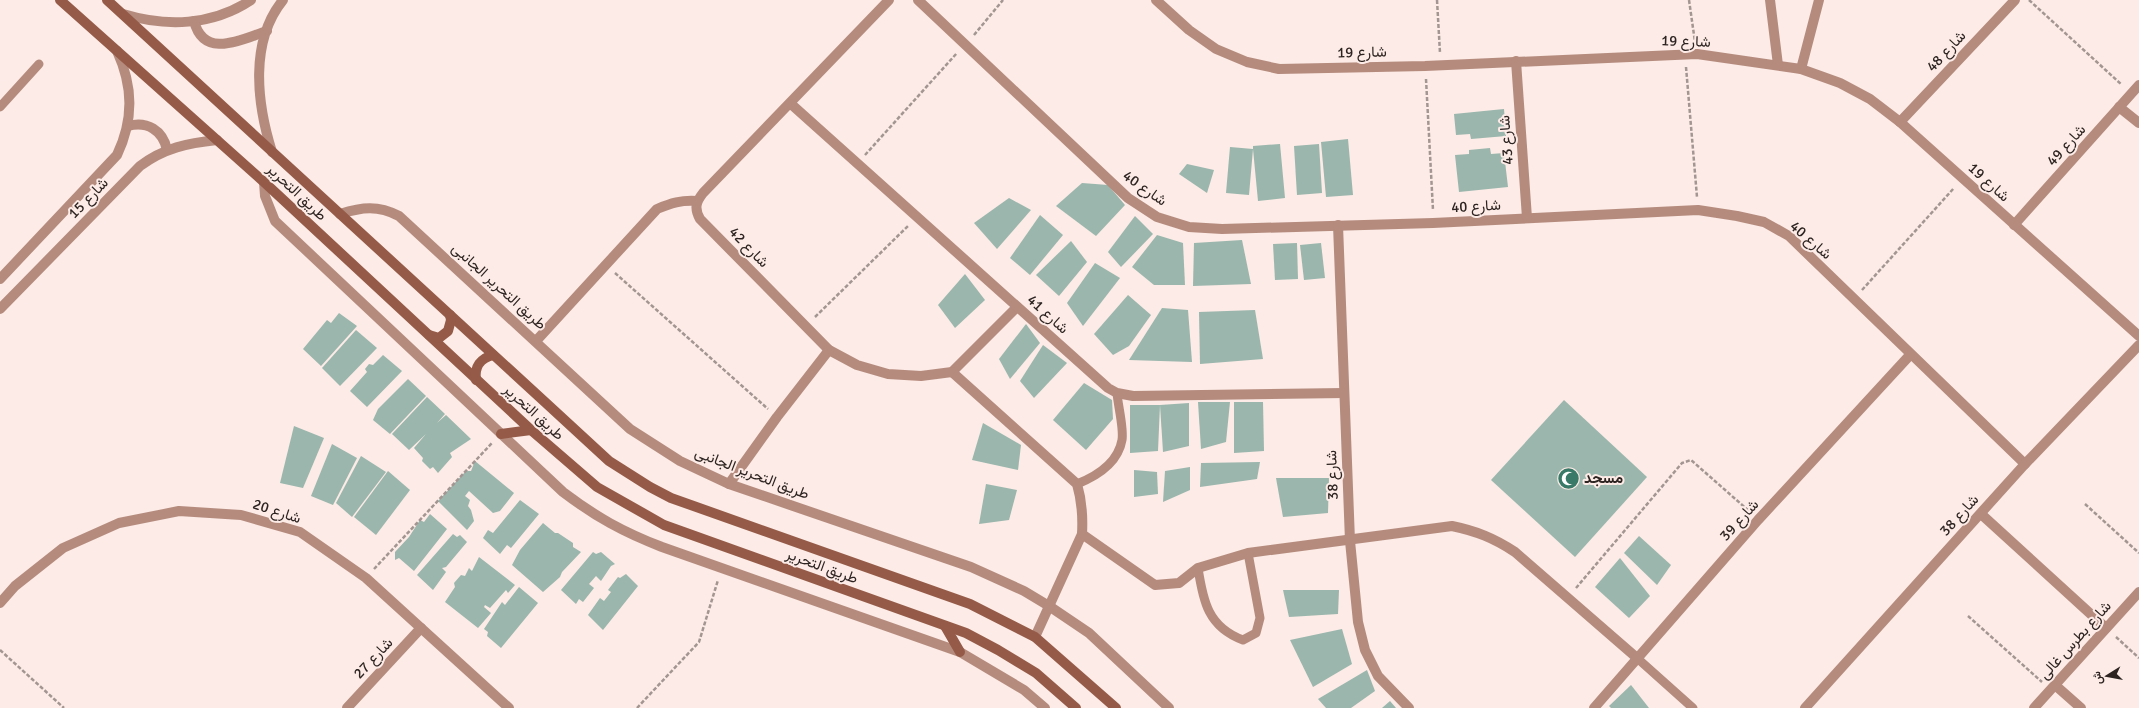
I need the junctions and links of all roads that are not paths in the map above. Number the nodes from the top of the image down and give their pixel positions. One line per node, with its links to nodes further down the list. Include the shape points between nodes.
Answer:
1 (60, 0): 14 (street, طريق التحرير)
2 (107, 0): 11 (street, طريق التحرير)
3 (250, 0): 12 (street, via 229,12)
4 (283, 0): 13 (street, via 275,10)
5 (889, 0): 20 (street)
6 (918, 0): 33 (street, شارع 40, via 1128,198 1157,216 1189,227 1222,229)
7 (1156, 0): 15 (street, شارع 19, via 1189,30 1216,49 1247,62 1279,69)
8 (1770, 0): 17 (street)
9 (1819, 0): 18 (street)
10 (2015, 0): 23 (street, شارع 48)
11 (123, 14): 12 (street, via 158,22); 28 (street, طريق التحرير)
12 (194, 21): 13 (street, via 199,34 217,45 232,43)
13 (267, 31): 28 (street, via 260,64 259,91 261,112)
14 (117, 51): 25 (street, شارع 15, via 128,81); 26 (street, طريق التحرير)
15 (1516, 61): 17 (street, شارع 19, via 1697,54); 32 (street, شارع 43)
16 (39, 64): 21 (lane)
17 (1778, 64): 18 (street, شارع 19)
18 (1801, 69): 23 (street, شارع 19, via 1840,83 1864,96)
19 (2139, 85): 22 (street, شارع 49)
20 (791, 104): 30 (street); 36 (street, شارع 41)
21 (0, 107)
22 (2120, 107): 24 (street); 34 (street, شارع 49)
23 (1900, 122): 34 (street, شارع 19)
24 (2139, 123)
25 (128, 126): 27 (street, via 141,124 153,128 162,137); 35 (street, شارع 15, via 117,155)
26 (217, 140): 27 (street, شارع 15); 29 (street, طريق التحرير)
27 (167, 150): 37 (street, شارع 15, via 140,166)
28 (272, 152): 31 (street, طريق التحرير)
29 (264, 182): 39 (street, طريق التحرير); 51 (street, via 265,196 275,221)
30 (696, 201): 41 (street, via 683,200 657,209); 43 (street, شارع 42, via 700,219)
31 (340, 214): 38 (street, طريق التحرير); 41 (street, طريق التحرير الجانبى, via 369,207 399,216)
32 (1527, 218): 33 (street, شارع 40); 45 (street, شارع 40, via 1698,210 1764,222 1789,236)
33 (1338, 225): 49 (street, شارع 38)
34 (2014, 225): 40 (street, شارع 19)
35 (0, 279)
36 (1018, 306): 46 (street); 48 (street, شارع 41, via 1108,388)
37 (0, 309)
38 (450, 315): 39 (street, via 451,326 444,336 433,338); 44 (street, طريق التحرير)
39 (427, 334): 47 (street, طريق التحرير)
40 (2139, 336)
41 (536, 341): 53 (street, طريق التحرير الجانبى, via 630,429 680,461)
42 (2139, 345): 52 (street, شارع 38)
43 (829, 350): 46 (street, شارع 42, via 857,365 888,374 921,376); 53 (street)
44 (493, 355): 47 (street, via 487,356 478,364); 66 (street, طريق التحرير, via 610,461 671,498 970,604)
45 (1910, 355): 52 (street, شارع 40); 68 (street, شارع 39, via 1758,520)
46 (952, 372): 54 (street)
47 (476, 380): 50 (street, طريق التحرير)
48 (1117, 393): 49 (street, شارع 41, via 1133,396); 54 (lane, via 1122,440 1116,455 1097,475)
49 (1344, 393): 57 (street, شارع 38)
50 (531, 430): 51 (street); 63 (street, طريق التحرير, via 597,487 664,525)
51 (501, 434): 67 (street, via 563,492 593,515 627,533 721,569)
52 (2025, 464): 55 (street, شارع 38)
53 (729, 484): 62 (street, طريق التحرير الجانبى, via 971,567 1024,591)
54 (1077, 484): 56 (street, via 1082,500)
55 (1981, 514): 65 (street); 79 (street, شارع 38)
56 (1082, 534): 59 (street, via 1155,585 1179,583); 62 (street)
57 (1350, 541): 58 (street); 68 (street, via 1452,526 1496,539 1515,552); 76 (street, شارع 38, via 1358,622 1365,650 1378,676)
58 (1248, 553): 59 (street); 59 (lane, via 1260,618 1256,633 1243,640 1228,634 1212,618 1202,597)
59 (1198, 568)
60 (2139, 592): 65 (street, شارع بطرس غالى)
61 (0, 603): 64 (street, شارع 20, via 14,586 63,548 119,523 179,511 241,515 300,532 366,578)
62 (1049, 606): 66 (street); 75 (street, طريق التحرير الجانبى, via 1107,648)
63 (945, 626): 67 (street); 73 (street, طريق التحرير, via 966,633 1036,673)
64 (421, 628): 70 (street, شارع 27); 71 (street, شارع 20)
65 (2106, 628): 69 (street, شارع بطرس غالى)
66 (1035, 637): 74 (street, طريق التحرير)
67 (960, 652): 72 (street, via 1024,690)
68 (1638, 658): 77 (street, شارع 39); 78 (lane)
69 (2053, 687): 80 (street, شارع بطرس غالى); 81 (street)
70 (347, 708)
71 (509, 708)
72 (1044, 708)
73 (1076, 708)
74 (1116, 708)
75 (1168, 708)
76 (1409, 708)
77 (1594, 708)
78 (1693, 708)
79 (1805, 708)
80 (2034, 708)
81 (2081, 708)

